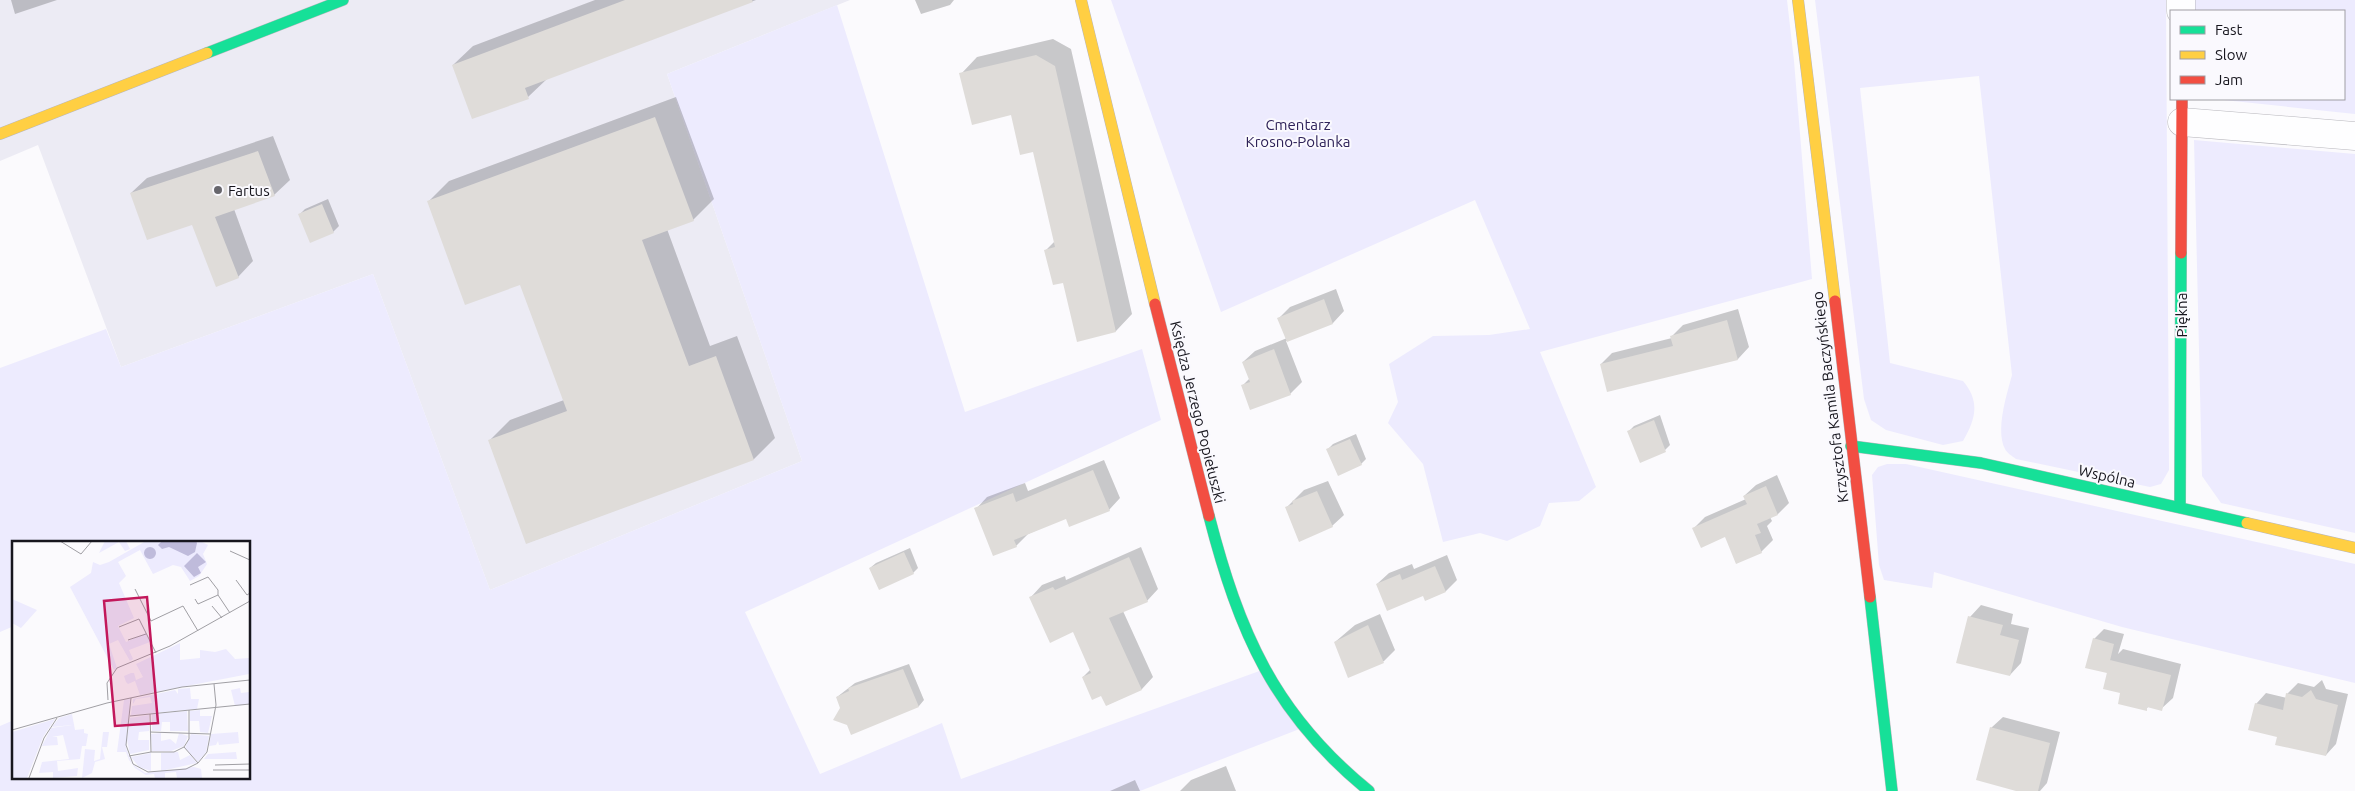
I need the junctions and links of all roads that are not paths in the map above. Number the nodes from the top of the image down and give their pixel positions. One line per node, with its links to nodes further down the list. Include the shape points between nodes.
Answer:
1 (342, 0): 5 (street)
2 (1081, 0): 10 (street, Księdza Jerzego Popiełuszki, via 1181,410 1224,570 1242,624 1265,670 1302,728 1339,767)
3 (1798, 0): 7 (street, Krzysztofa Kamila Baczyńskiego)
4 (2182, 110): 6 (street, Piękna); 8 (street, Piękna)
5 (0, 134)
6 (2355, 136)
7 (1851, 446): 8 (street, Wspólna, via 1981,463); 11 (street, Krzysztofa Kamila Baczyńskiego)
8 (2180, 508): 9 (street, Wspólna)
9 (2355, 548)
10 (1370, 791)
11 (1892, 791)

